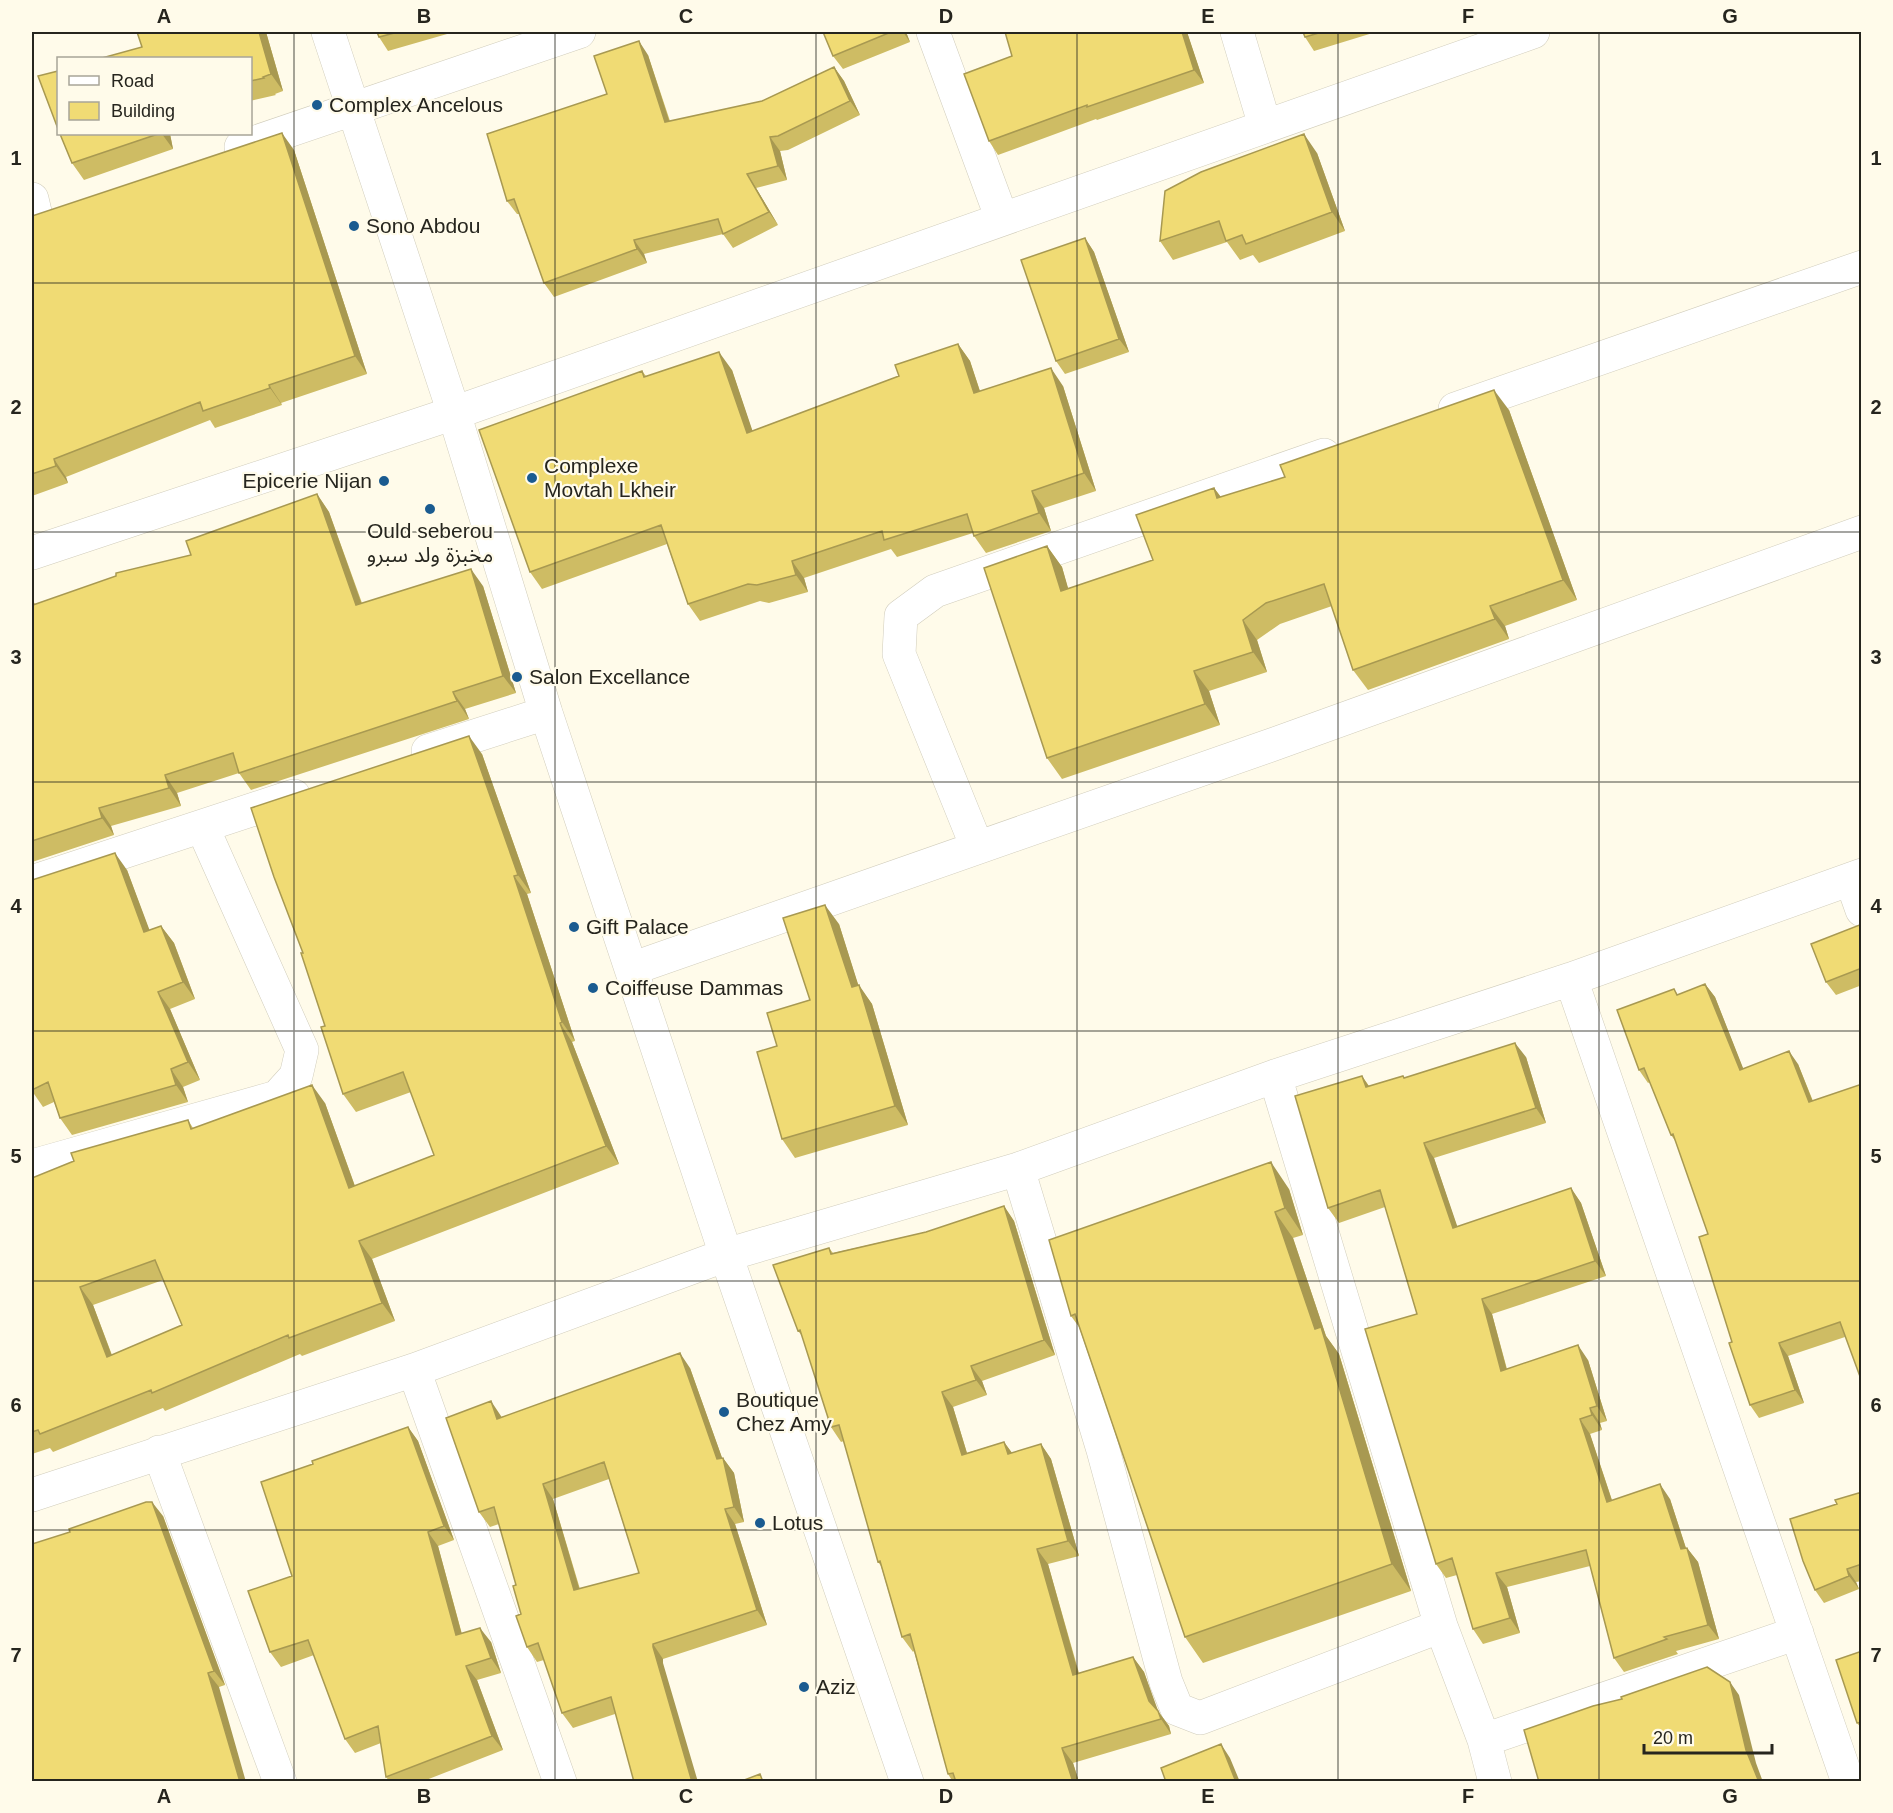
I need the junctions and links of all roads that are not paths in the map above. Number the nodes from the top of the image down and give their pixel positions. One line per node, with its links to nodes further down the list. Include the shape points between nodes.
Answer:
1 (328, 32): 6 (street)
2 (579, 32): 6 (street)
3 (933, 32): 9 (street)
4 (1236, 32): 7 (street)
5 (1533, 32): 7 (street)
6 (354, 109): 8 (street); 11 (street)
7 (1265, 126): 9 (street)
8 (218, 155)
9 (1002, 219): 11 (street)
10 (1862, 267): 12 (street)
11 (454, 413): 15 (street); 16 (street)
12 (1432, 417)
13 (1353, 445): 20 (street, via 935,591 901,616 899,654)
14 (1862, 532): 20 (street)
15 (32, 554)
16 (546, 712): 17 (street); 24 (street)
17 (402, 760)
18 (324, 786): 19 (street)
19 (202, 826): 22 (street); 27 (street, via 302,1050 296,1076 277,1096)
20 (977, 847): 24 (street)
21 (1856, 877): 23 (street); 25 (street)
22 (32, 882)
23 (1862, 910)
24 (631, 969): 29 (street)
25 (1571, 980): 26 (street); 34 (street)
26 (1275, 1076): 28 (street); 33 (street)
27 (32, 1166)
28 (1018, 1169): 29 (street); 33 (street, via 1177,1709 1200,1718)
29 (726, 1255): 30 (street); 38 (street)
30 (414, 1370): 31 (street); 37 (street)
31 (159, 1452): 32 (street); 36 (street)
32 (32, 1495)
33 (1441, 1626): 35 (street)
34 (1797, 1632): 35 (street); 40 (street)
35 (1484, 1740): 39 (street)
36 (280, 1782)
37 (560, 1782)
38 (907, 1782)
39 (1495, 1782)
40 (1848, 1782)

